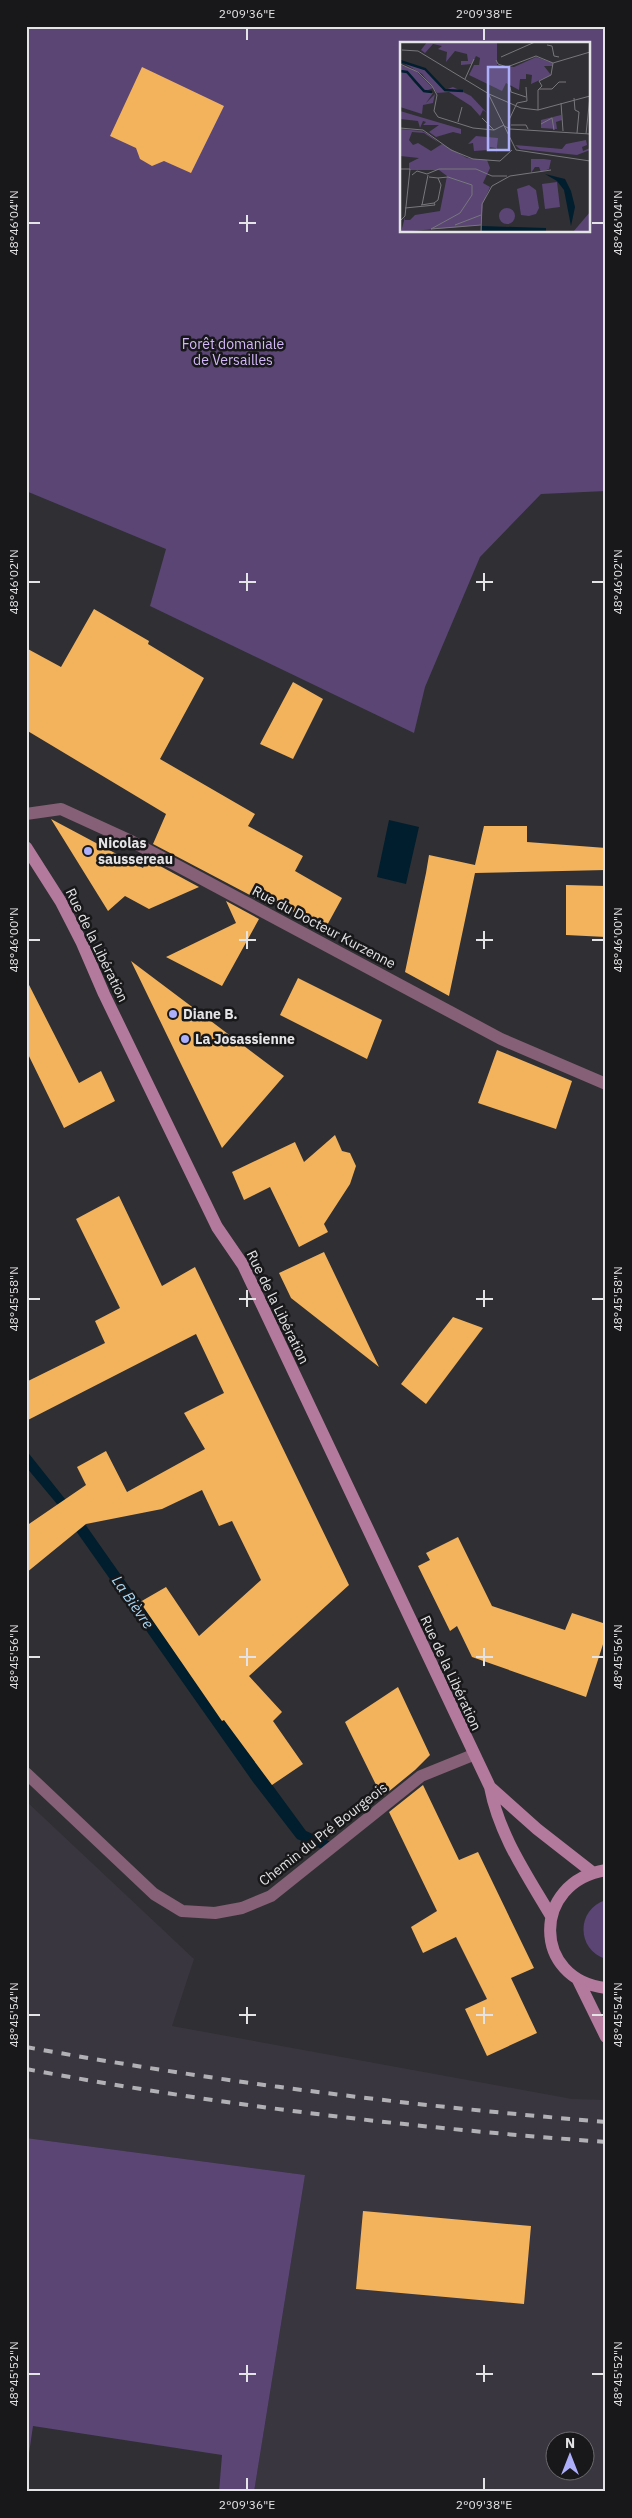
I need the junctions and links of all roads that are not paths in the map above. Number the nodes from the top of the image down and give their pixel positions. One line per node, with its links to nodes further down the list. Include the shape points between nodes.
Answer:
1 (26, 814): 3 (street, Rue du Docteur Kurzenne, via 62,809 114,833 501,1039)
2 (26, 847): 4 (main road, Rue de la Libération, via 82,942 217,1227 243,1265)
3 (606, 1084)
4 (473, 1755): 5 (street, Chemin du Pré Bourgeois, via 421,1776 271,1896 242,1908 215,1913 182,1911 154,1894); 6 (main road, Rue de la Libération)
5 (26, 1773)
6 (490, 1787): 8 (main road, Rue de la Libération); 9 (main road, Rue de la Libération, via 494,1808 508,1843)
7 (606, 1870): 8 (main road)
8 (592, 1872): 9 (main road, via 570,1884 555,1904)
9 (551, 1916): 10 (main road, via 549,1933 553,1949 563,1966)
10 (578, 1980): 11 (main road); 12 (main road)
11 (606, 1988)
12 (606, 2038)

